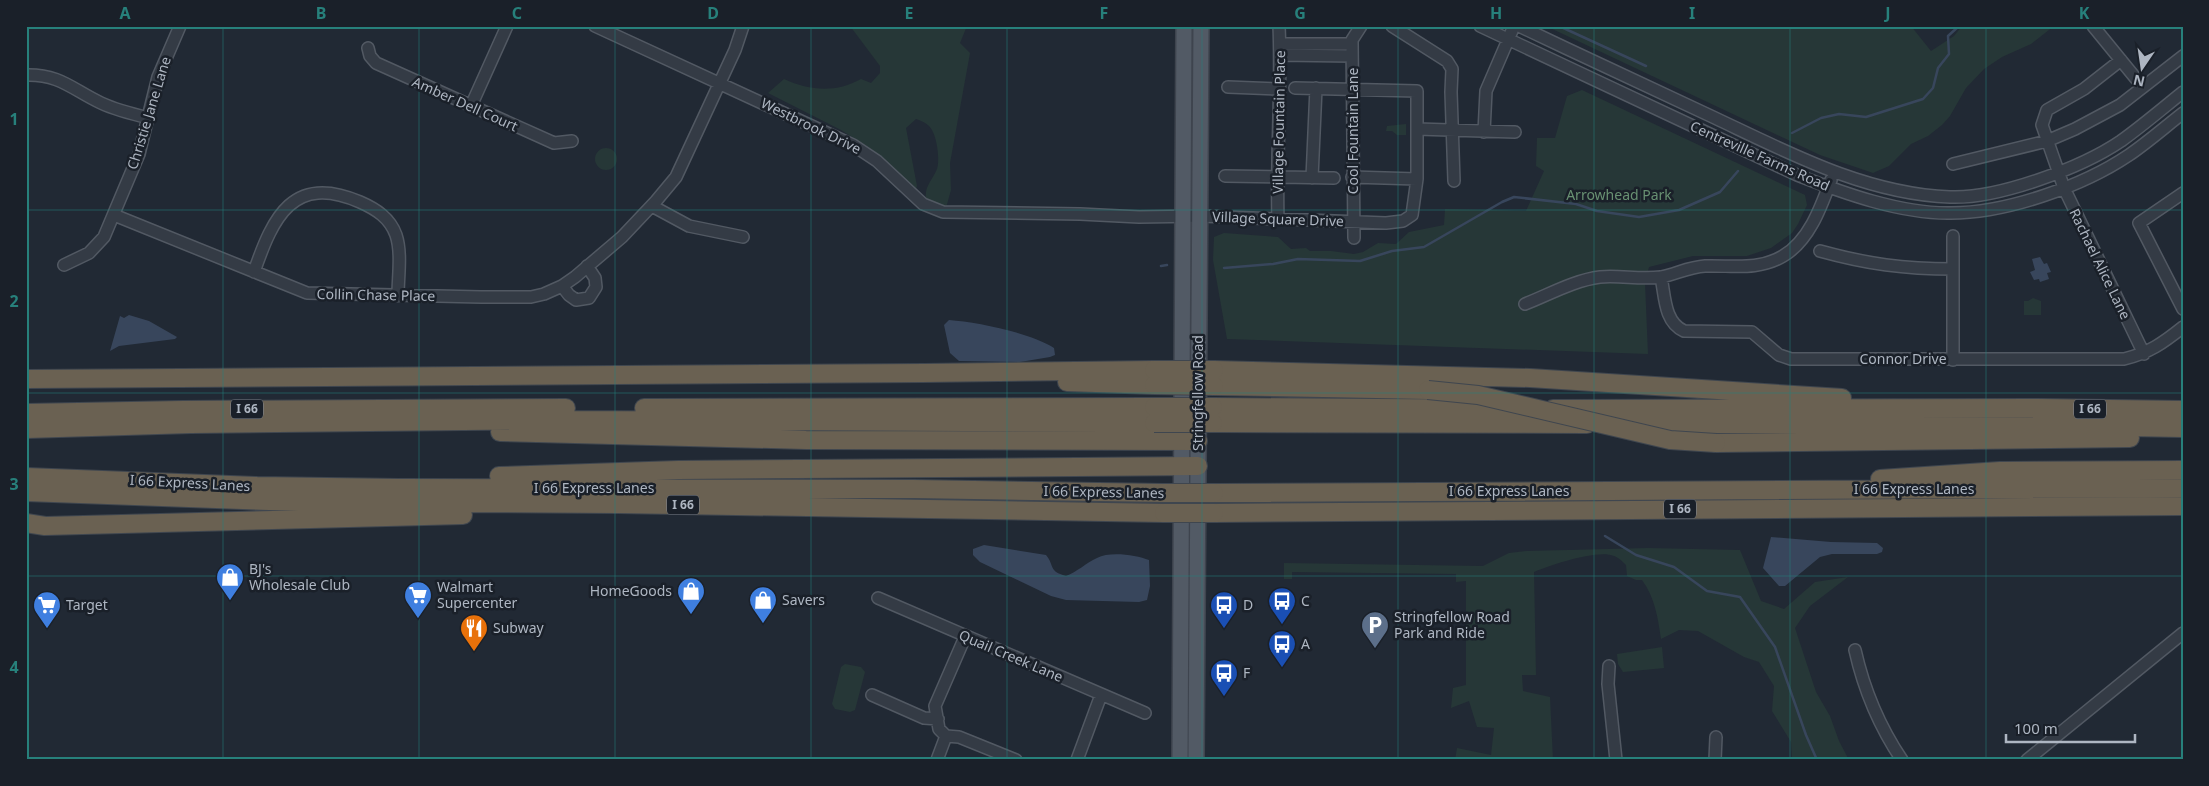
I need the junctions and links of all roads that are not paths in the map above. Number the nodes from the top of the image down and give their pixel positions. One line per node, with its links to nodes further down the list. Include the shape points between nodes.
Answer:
1 (180, 26): 32 (street, Christie Jane Lane, via 158,76)
2 (507, 26): 30 (street)
3 (595, 26): 22 (street, Westbrook Drive)
4 (743, 26): 22 (street, Collin Chase Place)
5 (1184, 26): 54 (main road, Stringfellow Road)
6 (1202, 26): 55 (main road, Stringfellow Road)
7 (1279, 26): 17 (street, Village Fountain Place)
8 (1361, 26): 15 (street, Cool Fountain Lane)
9 (1392, 26): 34 (street, via 1447,61 1452,69)
10 (1480, 26): 14 (street, Centreville Farms Road)
11 (1514, 26): 14 (street)
12 (1519, 26): 40 (street, Centreville Farms Road)
13 (2093, 26): 20 (street)
14 (1507, 40): 35 (street, via 1486,91); 49 (street, Centreville Farms Road)
15 (1352, 44): 17 (street); 18 (street, Cool Fountain Lane)
16 (368, 48): 30 (street, Amber Dell Court, via 376,63)
17 (1280, 49): 18 (street); 27 (street, Village Fountain Place)
18 (1352, 56): 28 (street, Cool Fountain Lane)
19 (2183, 56): 23 (street)
20 (2121, 60): 23 (street); 38 (street, Rachael Alice Lane, via 2084,89 2047,110 2042,126)
21 (26, 75): 32 (street, via 53,77 113,109)
22 (718, 84): 52 (street, Collin Chase Place, via 676,177); 54 (street, Westbrook Drive, via 866,152 913,197 943,212)
23 (2142, 86): 38 (street, via 2120,104)
24 (1228, 87): 27 (street)
25 (1295, 88): 26 (street)
26 (1316, 88): 28 (street); 45 (street)
27 (1279, 89): 44 (street, Village Fountain Place)
28 (1352, 89): 33 (street, Village Square Drive, via 1417,91); 43 (street, Cool Fountain Lane)
29 (2183, 92): 41 (street, Centreville Farms Road, via 2120,142)
30 (471, 106): 37 (street, Amber Dell Court, via 554,143)
31 (2183, 113): 50 (street, Centreville Farms Road, via 2129,155)
32 (149, 118): 53 (street, Christie Jane Lane, via 139,154)
33 (1418, 130): 34 (street); 47 (street, Village Square Drive)
34 (1453, 131): 35 (street); 48 (street)
35 (1484, 132): 36 (street)
36 (1515, 132)
37 (572, 141)
38 (2047, 141): 39 (street); 41 (street, Rachael Alice Lane)
39 (1953, 164)
40 (1834, 172): 41 (street, Centreville Farms Road, via 1895,190 1951,197 2034,182); 49 (street)
41 (2058, 172): 50 (street, Rachael Alice Lane)
42 (1225, 176): 44 (street)
43 (1352, 177): 47 (street); 57 (street, Cool Fountain Lane)
44 (1277, 178): 45 (street); 56 (street, Village Fountain Place)
45 (1312, 178): 46 (street)
46 (1334, 178)
47 (1417, 179): 57 (street, Village Square Drive, via 1412,215 1403,221)
48 (1454, 180)
49 (1828, 187): 50 (street, Centreville Farms Road, via 1892,206 1951,213 1992,208); 66 (street, via 1801,241 1784,256 1744,268 1705,266 1682,269)
50 (2064, 188): 72 (street, Rachael Alice Lane)
51 (2183, 193): 70 (street, via 2139,223)
52 (652, 206): 59 (street, via 689,226); 63 (street, Collin Chase Place)
53 (114, 215): 62 (street, Christie Jane Lane, via 104,237 89,253); 65 (street, Collin Chase Place)
54 (1183, 216): 55 (street, Westbrook Drive); 85 (main road, Stringfellow Road)
55 (1200, 216): 56 (street, Village Square Drive); 85 (main road, Stringfellow Road)
56 (1278, 218): 57 (street, Village Square Drive)
57 (1355, 222): 60 (street, Cool Fountain Lane)
58 (1953, 236): 64 (street)
59 (743, 237)
60 (1354, 238)
61 (1820, 251): 64 (street, via 1861,262 1908,269)
62 (64, 265)
63 (587, 266): 67 (street, Collin Chase Place); 67 (street, via 595,278 596,287 589,298 576,300)
64 (1953, 269): 73 (street)
65 (254, 272): 68 (street, Collin Chase Place, via 307,293); 68 (street, via 274,221 297,199 312,192 346,196 384,216 396,234 399,248)
66 (1661, 277): 69 (street, via 1600,277); 73 (street, Connor Drive, via 1670,317 1675,327 1684,331 1752,332 1779,355 1791,359)
67 (562, 286): 68 (street, Collin Chase Place, via 531,297)
68 (398, 296)
69 (1525, 304)
70 (2183, 309)
71 (2183, 327): 72 (street, Connor Drive)
72 (2144, 354): 73 (street, Connor Drive, via 2124,359 2032,357)
73 (1953, 360)
74 (26, 377): 75 (highway, bridge, via 924,373)
75 (1214, 378): 76 (highway, via 1530,378); 84 (highway, bridge, via 1478,395 1670,440 1716,443)
76 (1997, 408): 77 (highway, I 66); 80 (highway, I 66)
77 (2183, 410)
78 (26, 413): 79 (highway, I 66, via 212,410)
79 (1154, 415): 80 (highway, I 66, bridge); 81 (highway)
80 (1213, 415): 82 (highway)
81 (410, 423): 83 (highway); 85 (highway, via 462,431 716,439)
82 (2183, 428)
83 (26, 429)
84 (2183, 437)
85 (1189, 441): 86 (main road, Stringfellow Road)
86 (1189, 467): 89 (highway, via 678,470 313,479); 112 (main road, Stringfellow Road); 113 (main road, Stringfellow Road)
87 (2183, 470): 91 (highway, via 2000,471)
88 (26, 476): 89 (highway, I 66 Express Lanes)
89 (257, 486): 91 (highway, I 66 Express Lanes, bridge, via 1164,493)
90 (2183, 488): 91 (highway, I 66 Express Lanes)
91 (1697, 490)
92 (26, 492): 93 (highway, I 66, via 298,502)
93 (618, 504): 94 (highway, I 66, bridge, via 1164,513); 96 (highway, via 540,514)
94 (2183, 507)
95 (26, 523): 96 (highway)
96 (45, 526): 97 (highway)
97 (26, 529)
98 (878, 598): 100 (street, Quail Creek Lane)
99 (2183, 633): 117 (street)
100 (965, 637): 103 (street, Quail Creek Lane); 106 (street, via 935,706)
101 (1856, 650): 116 (street, via 1875,713)
102 (1609, 666): 114 (street)
103 (1101, 695): 105 (street, Quail Creek Lane); 111 (street)
104 (872, 696): 106 (street, via 924,718)
105 (1144, 713)
106 (938, 719): 107 (street, via 939,729)
107 (946, 736): 109 (street); 110 (street, via 959,737)
108 (1716, 737): 115 (street)
109 (937, 760)
110 (1016, 760)
111 (1077, 760)
112 (1180, 760)
113 (1196, 760)
114 (1616, 760)
115 (1716, 760)
116 (1902, 760)
117 (2028, 760)

